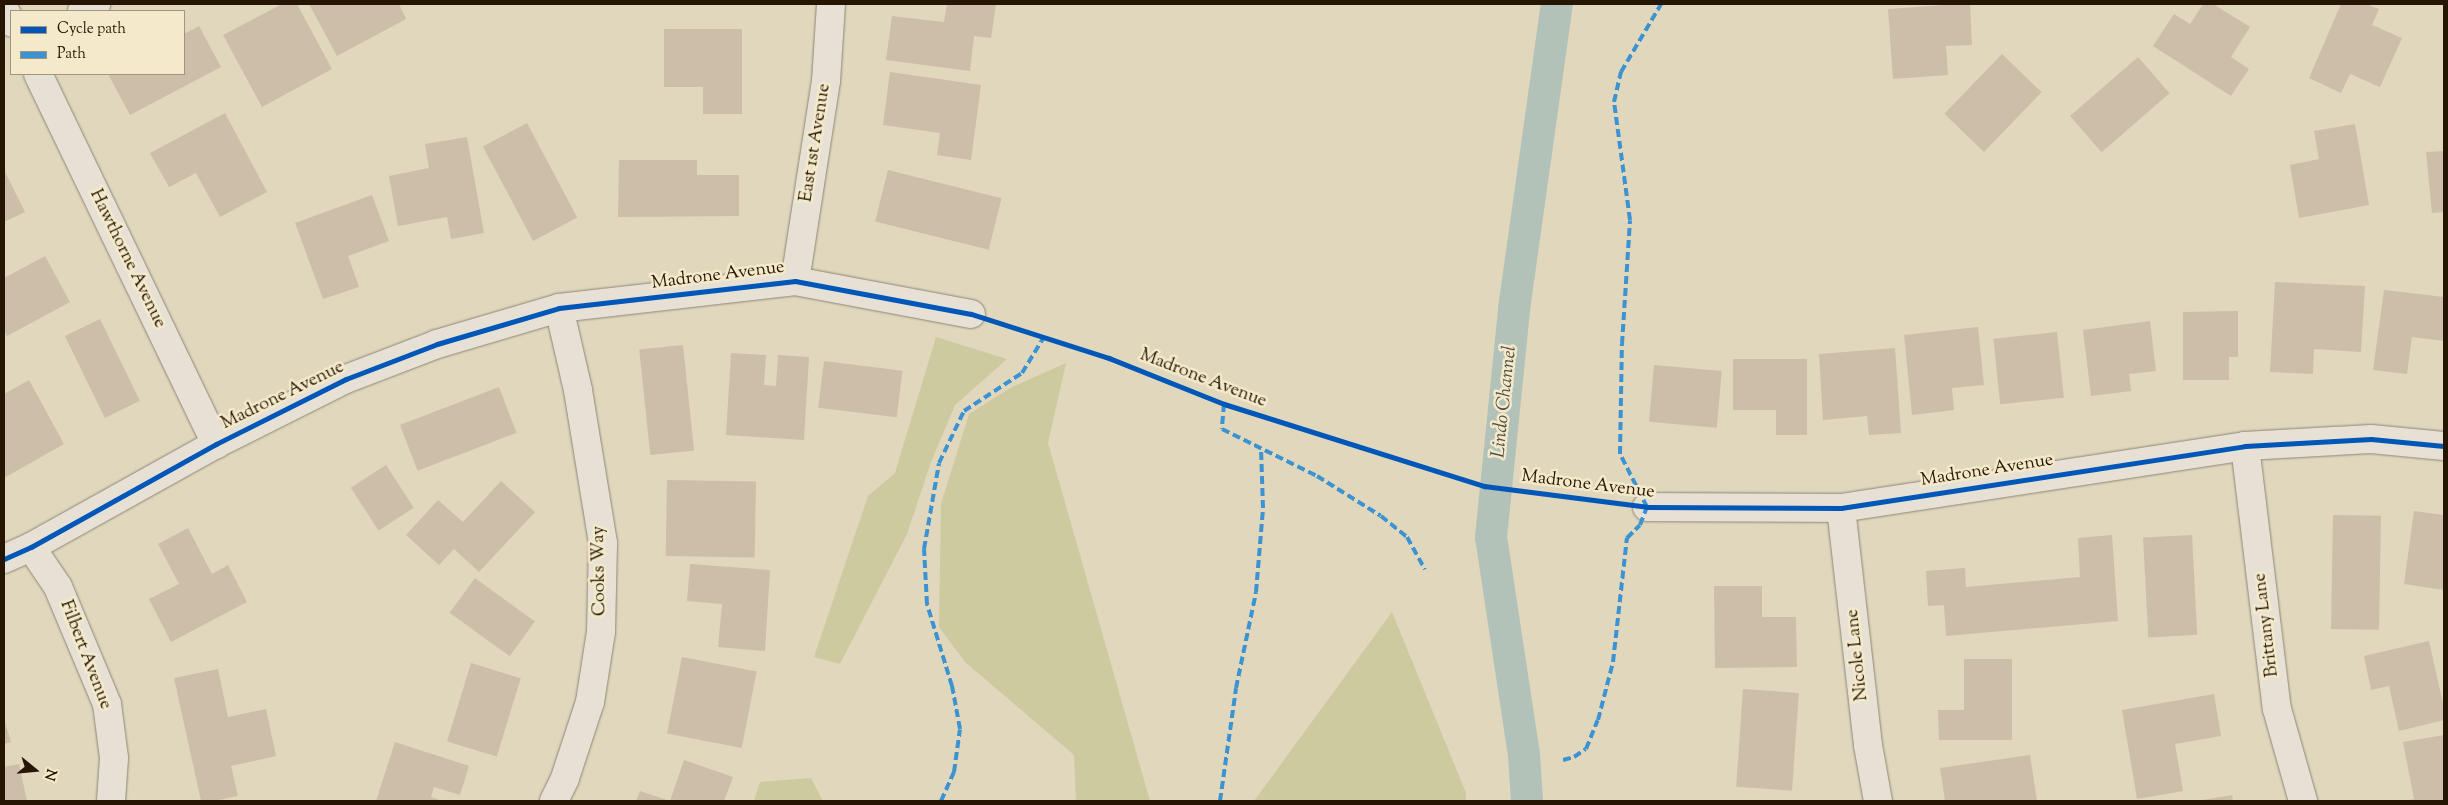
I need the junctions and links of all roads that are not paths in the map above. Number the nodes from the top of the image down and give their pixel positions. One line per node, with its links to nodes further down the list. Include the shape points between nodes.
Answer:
1 (96, 4): 4 (street)
2 (831, 4): 7 (street, East 1st Avenue, via 826,81)
3 (4, 9): 5 (street)
4 (84, 10)
5 (10, 20)
6 (38, 75): 10 (street, Hawthorne Avenue)
7 (795, 281): 8 (street, Madrone Avenue); 9 (street, Madrone Avenue)
8 (559, 308): 10 (street, Madrone Avenue, via 437,344 346,379); 18 (street, Cooks Way, via 578,390 603,543 601,632 590,702)
9 (971, 314)
10 (216, 444): 15 (street, Madrone Avenue)
11 (2245, 446): 12 (street, Madrone Avenue, via 2371,439); 14 (street, Madrone Avenue); 20 (street, Brittany Lane, via 2277,710)
12 (2444, 446)
13 (1648, 508): 14 (street, Madrone Avenue)
14 (1841, 508): 19 (street, Nicole Lane, via 1868,745)
15 (31, 547): 16 (street, Madrone Avenue); 17 (street, Filbert Avenue, via 58,586 108,704 114,758)
16 (4, 559)
17 (111, 801)
18 (554, 801)
19 (1878, 801)
20 (2303, 801)

